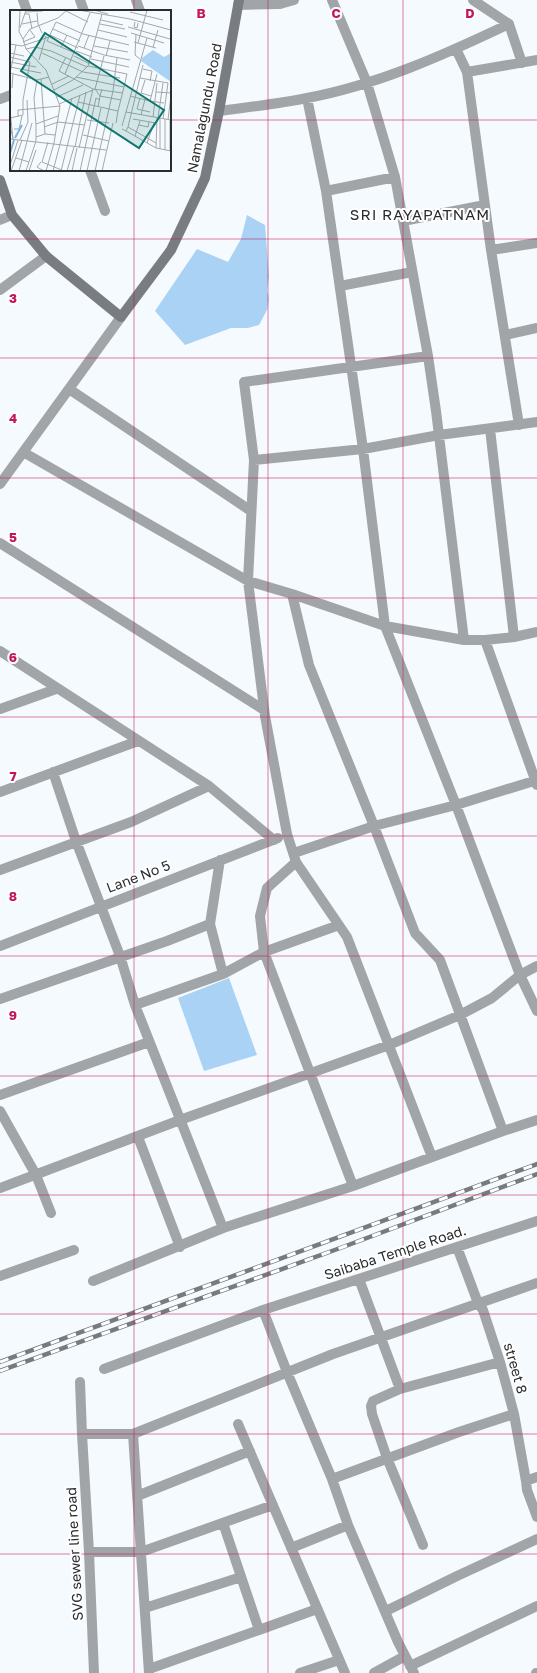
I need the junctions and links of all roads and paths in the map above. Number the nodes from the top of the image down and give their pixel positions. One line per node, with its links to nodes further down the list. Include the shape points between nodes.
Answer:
1 (23, 0): 8 (street)
2 (80, 0): 9 (street)
3 (136, 0): 10 (street)
4 (294, 0): 7 (street, via 280,4)
5 (332, 0): 16 (street)
6 (473, 0): 11 (street)
7 (239, 3): 20 (street, Namalagundu Road)
8 (27, 10)
9 (84, 10)
10 (140, 10)
11 (509, 24): 12 (street); 14 (street)
12 (456, 49): 15 (street); 16 (street)
13 (537, 60): 14 (street)
14 (522, 63): 15 (street)
15 (467, 72): 25 (street)
16 (367, 83): 18 (street); 22 (street)
17 (10, 94): 19 (street)
18 (307, 98): 20 (street); 24 (street)
19 (0, 99)
20 (220, 111): 36 (street, Namalagundu Road, via 205,178 171,250)
21 (90, 171): 26 (street)
22 (395, 177): 24 (street); 29 (street)
23 (0, 180): 27 (street)
24 (326, 191): 34 (street)
25 (485, 205): 29 (street); 31 (street)
26 (106, 210)
27 (12, 215): 28 (street); 32 (street)
28 (0, 220)
29 (403, 221): 33 (street)
30 (537, 243): 31 (street)
31 (492, 250): 38 (street)
32 (46, 256): 35 (street); 36 (street)
33 (412, 272): 34 (street); 39 (street)
34 (340, 286): 40 (street)
35 (0, 290)
36 (121, 318): 41 (street)
37 (537, 328): 38 (street)
38 (505, 334): 43 (street)
39 (428, 356): 40 (street); 45 (street)
40 (350, 366): 46 (street); 48 (street, via 244,382)
41 (69, 389): 47 (street); 50 (street)
42 (537, 422): 43 (street)
43 (519, 425): 44 (street)
44 (490, 429): 45 (street); 56 (street)
45 (440, 435): 46 (street); 57 (street)
46 (363, 448): 48 (street); 54 (street)
47 (23, 452): 49 (street); 52 (street)
48 (254, 460): 50 (street)
49 (0, 484)
50 (251, 511): 52 (street)
51 (0, 543): 62 (street)
52 (248, 581): 53 (street); 62 (street)
53 (292, 594): 54 (street); 69 (street, via 309,665)
54 (385, 626): 57 (street); 68 (street)
55 (537, 632): 56 (street)
56 (514, 637): 58 (street)
57 (464, 640): 58 (street)
58 (485, 640): 65 (street)
59 (0, 651): 60 (street)
60 (56, 689): 61 (street); 63 (street)
61 (0, 709)
62 (264, 710): 70 (street)
63 (138, 741): 64 (street); 66 (street)
64 (53, 772): 67 (street); 72 (street)
65 (536, 782): 68 (street)
66 (209, 786): 71 (street); 72 (street, via 131,822)
67 (0, 792)
68 (456, 805): 69 (street); 84 (street)
69 (374, 826): 73 (street); 88 (street, via 415,933 440,960)
70 (287, 834): 71 (street, Lane No 5); 73 (street)
71 (274, 840): 74 (street, Lane No 5)
72 (76, 842): 75 (street); 76 (street)
73 (295, 857): 78 (street); 80 (street, via 267,888 260,916)
74 (220, 860): 76 (street, Lane No 5); 77 (street)
75 (0, 870)
76 (101, 906): 79 (street, Lane No 5); 81 (street)
77 (210, 924): 81 (street); 83 (street)
78 (339, 925): 80 (street); 90 (street, via 347,936)
79 (0, 946)
80 (264, 952): 83 (street); 91 (street)
81 (120, 956): 85 (street); 86 (street)
82 (537, 966): 84 (street)
83 (223, 974): 86 (street)
84 (520, 975): 87 (street); 88 (street, via 492,998)
85 (0, 999)
86 (135, 1005): 89 (street)
87 (537, 1011)
88 (460, 1015): 90 (street); 96 (street)
89 (149, 1042): 92 (street); 94 (street)
90 (389, 1045): 91 (street); 98 (street)
91 (310, 1074): 94 (street); 100 (street)
92 (0, 1095)
93 (0, 1111): 99 (street)
94 (180, 1120): 97 (street); 104 (street)
95 (537, 1120): 96 (street)
96 (503, 1131): 98 (street)
97 (138, 1137): 99 (street); 105 (street)
98 (432, 1157): 100 (street)
99 (36, 1175): 101 (street); 102 (street)
100 (353, 1186): 104 (street)
101 (0, 1188)
102 (51, 1213)
103 (537, 1221): 106 (street, Saibaba Temple Road.)
104 (223, 1228): 105 (street)
105 (180, 1246): 110 (street)
106 (457, 1247): 109 (street, Saibaba Temple Road.); 112 (street, street 8)
107 (74, 1250): 108 (street)
108 (0, 1276)
109 (359, 1279): 113 (street, Saibaba Temple Road.); 114 (street)
110 (93, 1281)
111 (537, 1283): 112 (street)
112 (478, 1303): 114 (street); 115 (street, street 8, via 483,1310)
113 (263, 1310): 116 (street, Saibaba Temple Road.); 117 (street)
114 (381, 1337): 117 (street); 119 (street)
115 (500, 1362): 119 (street); 120 (street, street 8)
116 (104, 1369)
117 (287, 1372): 123 (street); 127 (street)
118 (80, 1382): 122 (street, SVG sewer line road)
119 (400, 1390): 125 (street, via 373,1401 371,1406)
120 (514, 1414): 125 (street); 128 (street, street 8)
121 (238, 1424): 124 (street)
122 (82, 1434): 123 (street); 137 (street, SVG sewer line road)
123 (133, 1434): 129 (street)
124 (250, 1451): 129 (street); 130 (street)
125 (387, 1458): 127 (street); 135 (street)
126 (537, 1477): 128 (street)
127 (332, 1479): 133 (street)
128 (526, 1480): 131 (street, street 8)
129 (137, 1496): 138 (street)
130 (273, 1505): 132 (street); 136 (street)
131 (537, 1517)
132 (222, 1523): 138 (street); 139 (street)
133 (348, 1525): 136 (street); 143 (street)
134 (537, 1539): 143 (street)
135 (423, 1545)
136 (291, 1548): 142 (street)
137 (89, 1552): 138 (street); 149 (street, SVG sewer line road)
138 (141, 1552): 141 (street)
139 (241, 1577): 141 (street); 144 (street)
140 (537, 1606): 147 (street)
141 (145, 1608): 148 (street)
142 (318, 1609): 144 (street); 146 (street)
143 (386, 1611): 145 (street)
144 (259, 1630): 148 (street)
145 (405, 1656): 147 (street); 152 (street)
146 (339, 1660): 150 (street); 151 (street)
147 (412, 1670)
148 (149, 1671)
149 (94, 1673)
150 (300, 1673)
151 (345, 1673)
152 (374, 1673)

